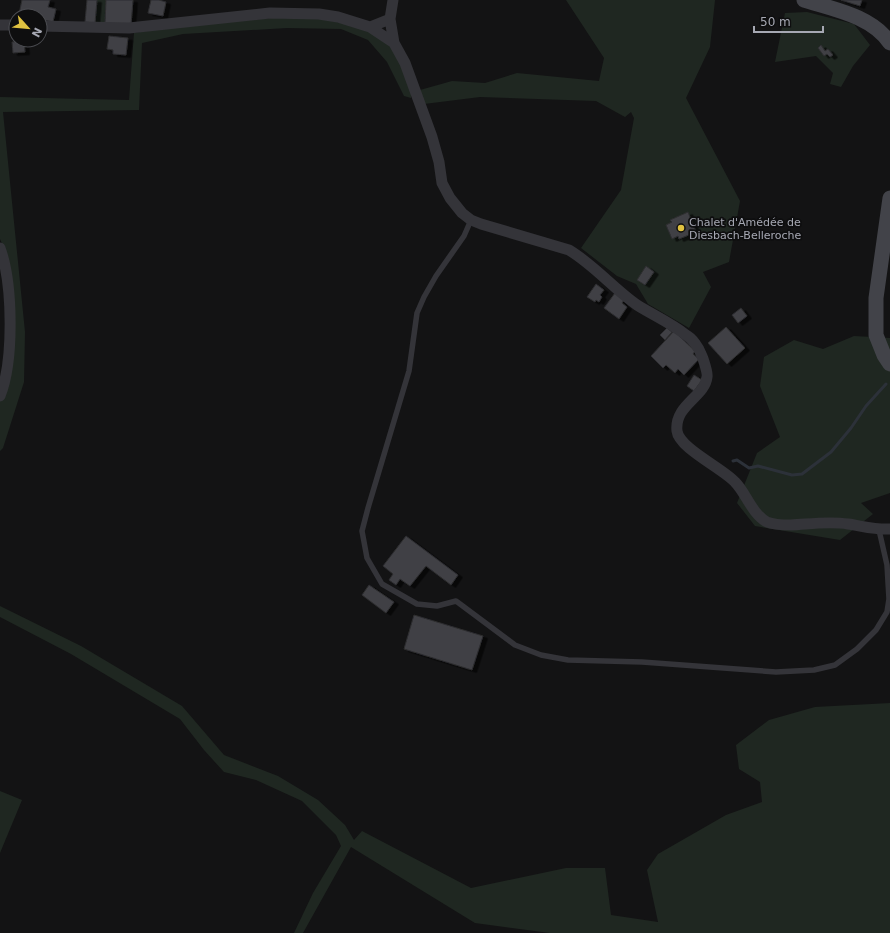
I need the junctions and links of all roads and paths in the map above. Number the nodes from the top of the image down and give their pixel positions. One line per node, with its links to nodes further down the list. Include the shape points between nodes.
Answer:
1 (393, 0): 3 (street)
2 (804, 0): 7 (main road, via 869,23)
3 (390, 19): 5 (street); 6 (street)
4 (48, 26): 5 (street, via 129,28 270,13 319,14)
5 (370, 27): 6 (street)
6 (394, 43): 9 (street, via 405,63 432,137 442,183 450,198)
7 (890, 43)
8 (890, 198): 11 (main road, via 876,298 876,335)
9 (471, 220): 13 (street, via 569,250 637,304 688,336 701,353 707,377 703,388 678,418 677,432 686,446 736,482 766,522 782,526 831,523); 13 (lane, via 464,236 436,276 417,313 409,371 362,531 367,558 382,584 416,604 437,606 456,601 515,645 541,655 568,660 642,662 776,672 814,670 835,665 857,649 876,630 887,612 889,599)
10 (0, 248): 12 (street, via 9,286 10,325 8,366)
11 (890, 364)
12 (0, 396)
13 (884, 529)

